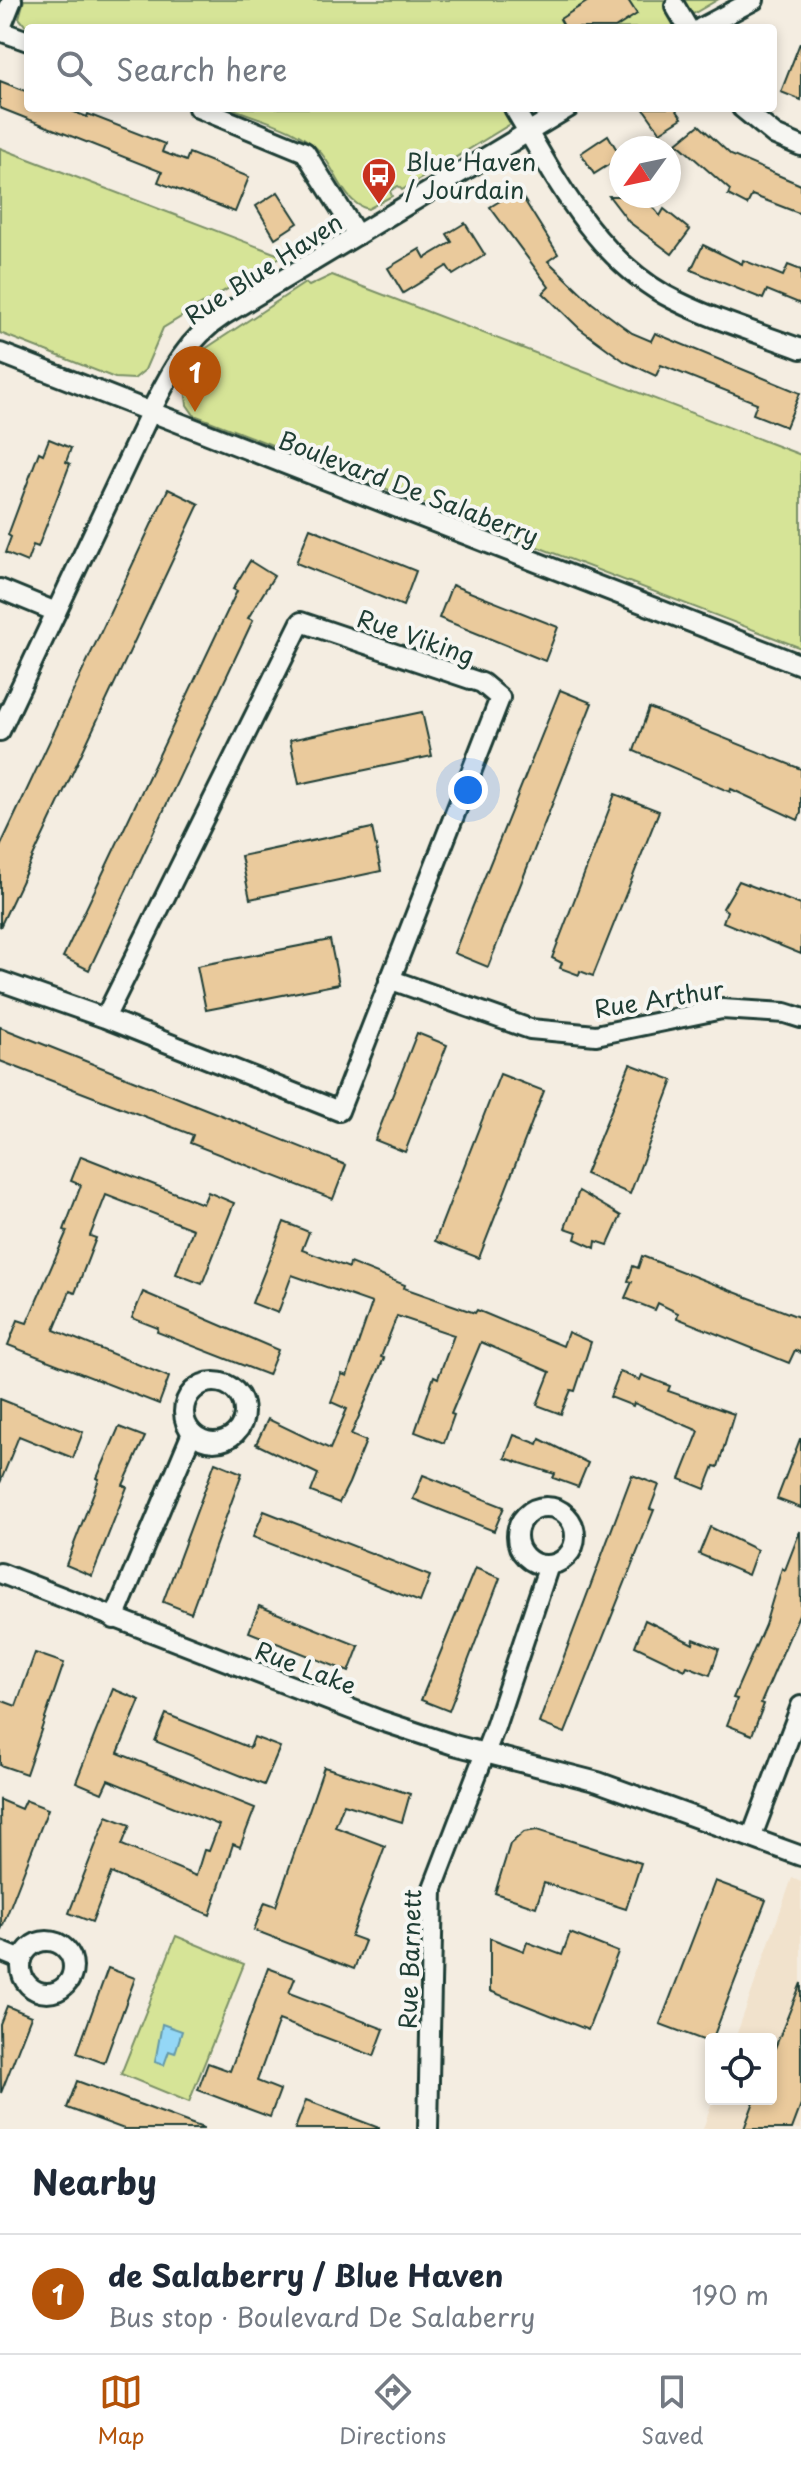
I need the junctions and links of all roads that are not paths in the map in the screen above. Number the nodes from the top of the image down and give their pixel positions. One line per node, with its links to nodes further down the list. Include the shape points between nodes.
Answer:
1 (12, 0): 6 (street)
2 (754, 0): 5 (street)
3 (675, 6): 4 (street)
4 (686, 24)
5 (709, 24)
6 (0, 30): 7 (street)
7 (24, 39)
8 (208, 112): 14 (street, via 305,152)
9 (516, 112): 12 (street)
10 (561, 112): 12 (street, Rue Blue Haven)
11 (747, 112): 13 (street, via 775,135)
12 (528, 132): 14 (street, Rue Blue Haven); 15 (street, via 580,216 624,266 678,301)
13 (801, 146)
14 (357, 235): 17 (street, Rue Blue Haven, via 203,330 180,357)
15 (801, 349)
16 (0, 353): 17 (street, Boulevard De Salaberry)
17 (151, 411): 19 (street, Rue Blue Haven); 20 (street, Boulevard De Salaberry)
18 (0, 589): 19 (street)
19 (56, 612): 21 (street, Rue Blue Haven)
20 (801, 665)
21 (0, 731)
22 (389, 979): 24 (street, Rue Viking, via 339,1111); 24 (street, Rue Viking, via 500,698 482,683 301,622); 25 (street, Rue Arthur, via 530,1029 596,1035 722,1009)
23 (0, 981): 24 (street, Rue Viking)
24 (105, 1018)
25 (801, 1018)
26 (192, 1433): 29 (street)
27 (549, 1565): 31 (street)
28 (0, 1573): 29 (street, Rue Lake)
29 (114, 1619): 31 (street, Rue Lake, via 363,1714)
30 (801, 1706): 32 (street)
31 (484, 1752): 32 (street, Rue Lake, via 598,1782); 36 (street, Rue Barnett, via 433,1888)
32 (752, 1836): 33 (street, Rue Lake)
33 (801, 1856)
34 (0, 1951): 35 (street)
35 (22, 1960)
36 (428, 2129)

